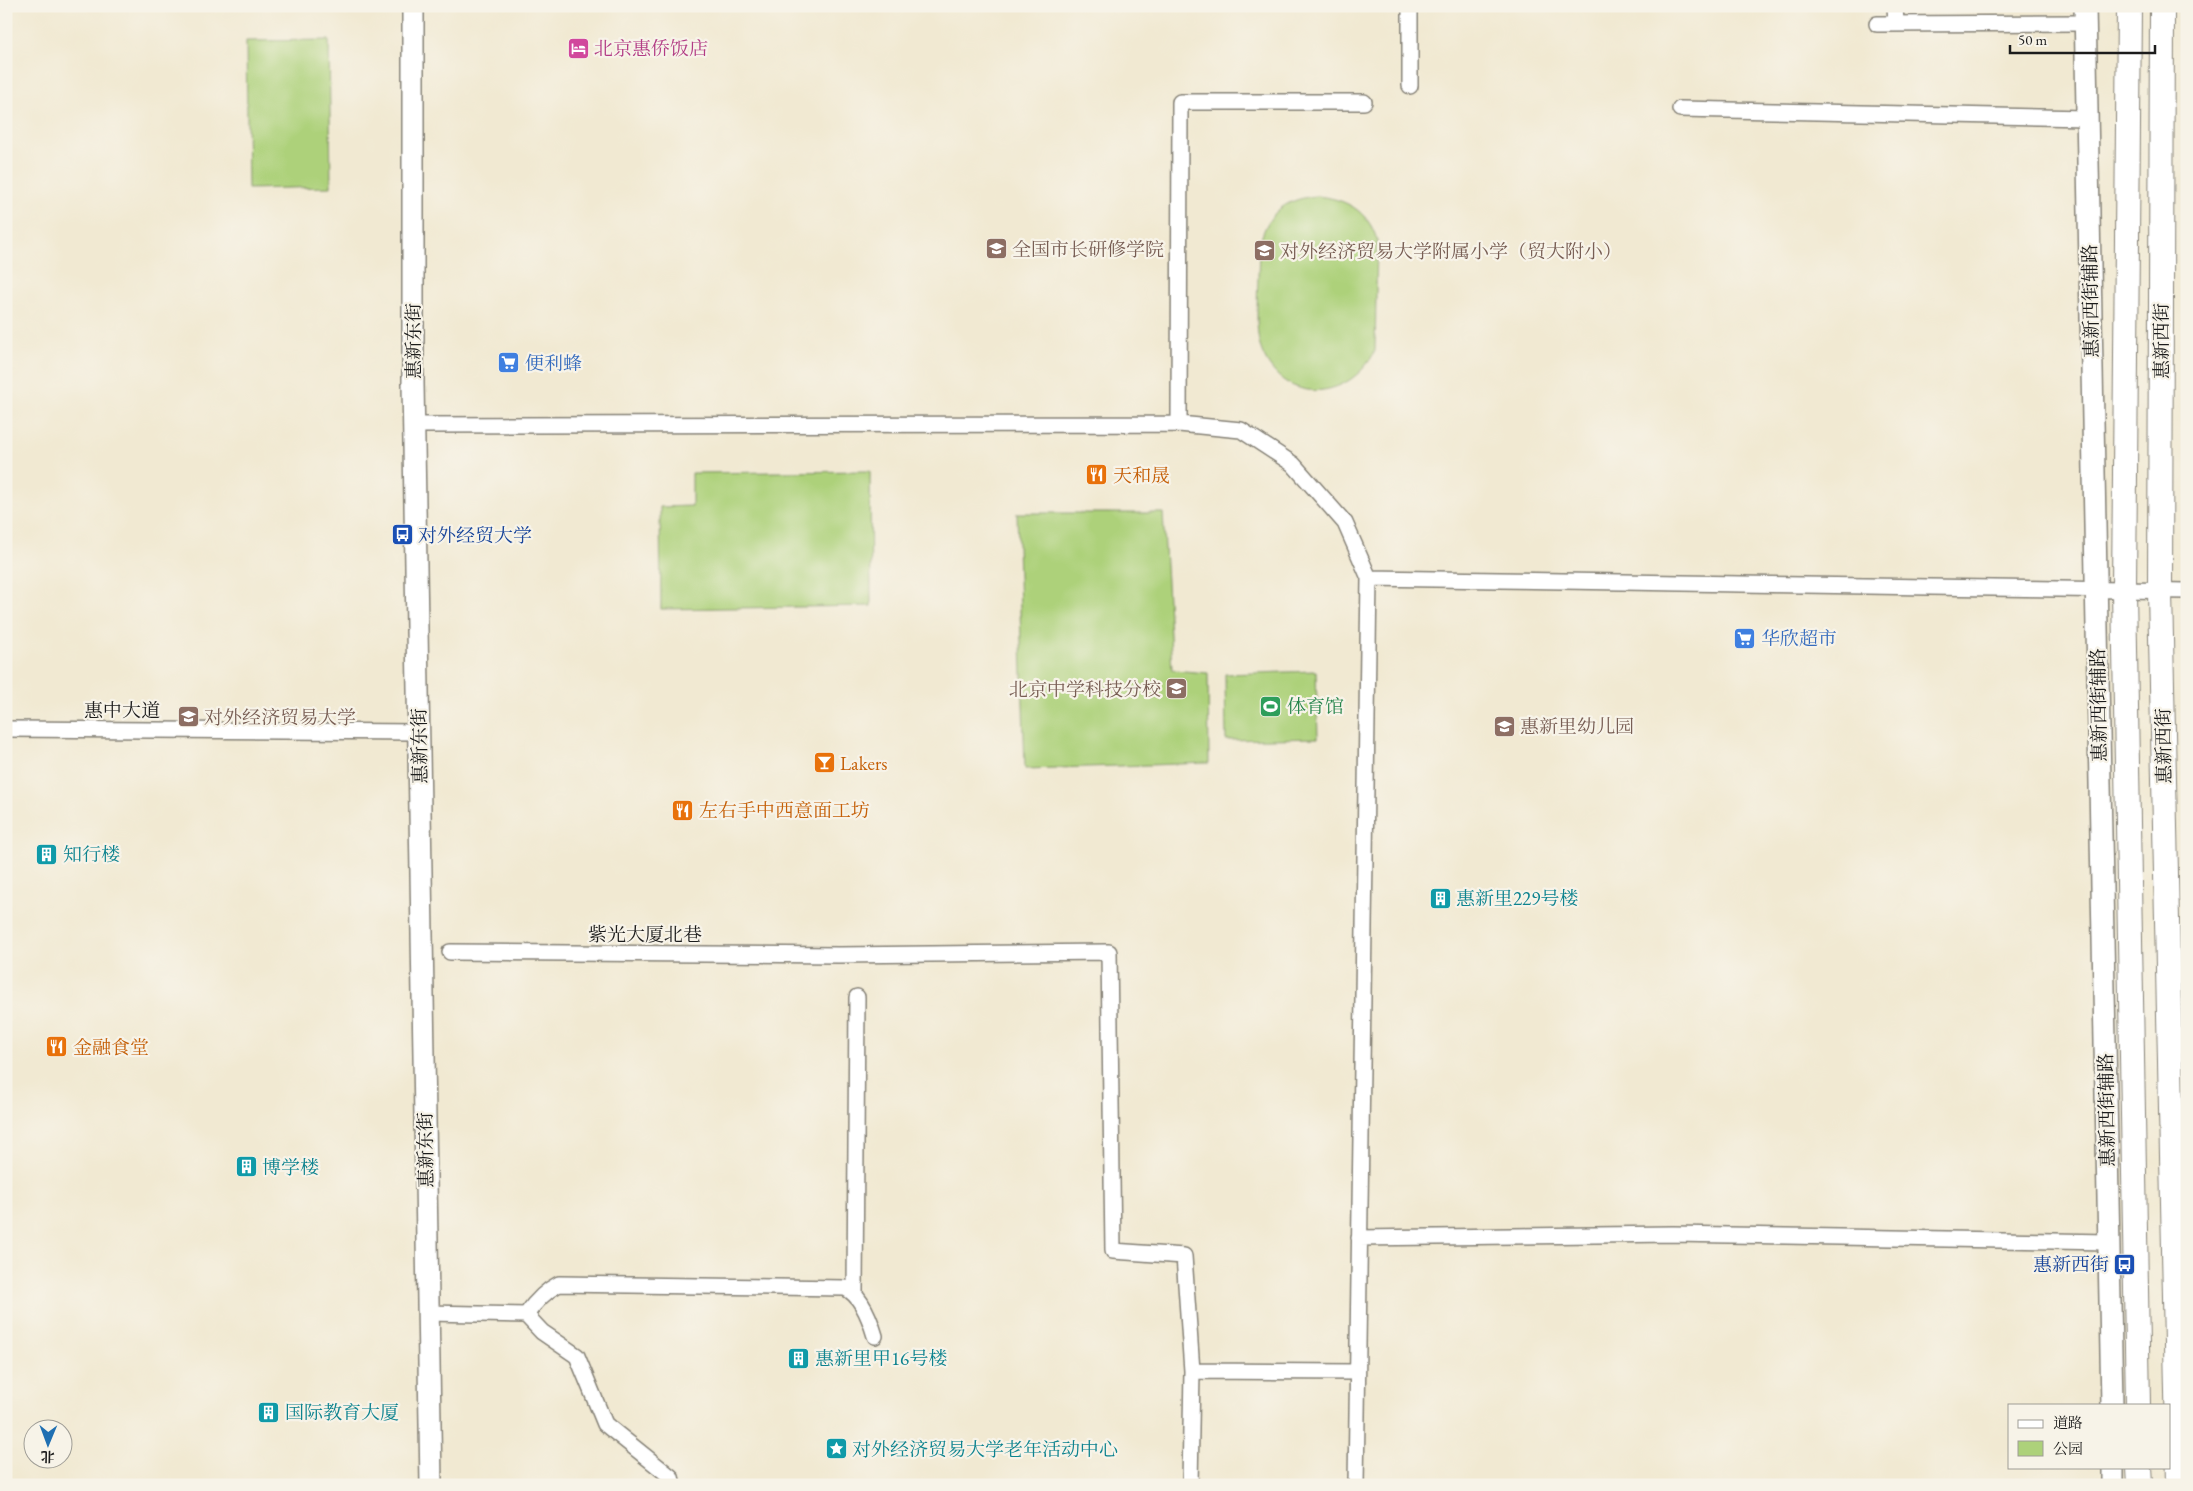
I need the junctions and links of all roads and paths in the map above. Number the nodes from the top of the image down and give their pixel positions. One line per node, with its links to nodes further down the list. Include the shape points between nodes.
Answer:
1 (413, 6): 14 (street, 惠新东街)
2 (1410, 6): 9 (street)
3 (1895, 6): 8 (street)
4 (2129, 6): 17 (main road, 惠新西街)
5 (2162, 6): 18 (main road, 惠新西街)
6 (2085, 15): 8 (street); 12 (street, 惠新西街辅路)
7 (1877, 24): 8 (street)
8 (1896, 24)
9 (1410, 86)
10 (1364, 102): 13 (street, via 1180,102)
11 (1680, 109): 12 (street)
12 (2086, 118): 16 (street, 惠新西街辅路)
13 (1179, 424): 14 (street); 15 (street, via 1241,430 1293,464 1345,523)
14 (414, 425): 21 (street, 惠新东街)
15 (1369, 578): 16 (street); 24 (street)
16 (2096, 590): 17 (street); 25 (street, 惠新西街辅路)
17 (2124, 590): 18 (street); 33 (main road, 惠新西街)
18 (2160, 591): 19 (street); 42 (main road, 惠新西街)
19 (2187, 591)
20 (6, 729): 21 (street, 惠中大道)
21 (418, 732): 27 (street, 惠新东街)
22 (450, 952): 30 (street, 紫光大厦北巷, via 839,955 1109,952 1114,1250 1184,1256)
23 (857, 997): 26 (street)
24 (1359, 1238): 25 (street, via 1673,1234); 31 (street)
25 (2108, 1242): 32 (street, 惠新西街辅路)
26 (855, 1292): 28 (street, via 845,1288 559,1284 548,1290); 29 (street)
27 (427, 1313): 28 (street); 36 (street, 惠新东街)
28 (526, 1314): 37 (street, via 542,1332 577,1356 605,1424 671,1478)
29 (875, 1336)
30 (1192, 1370): 31 (street); 38 (street)
31 (1357, 1372): 39 (street)
32 (2112, 1404)
33 (2138, 1404)
34 (2113, 1468): 40 (street)
35 (2139, 1468): 41 (main road)
36 (432, 1485)
37 (673, 1485)
38 (1190, 1485)
39 (1356, 1485)
40 (2113, 1485)
41 (2140, 1485)
42 (2179, 1485)

